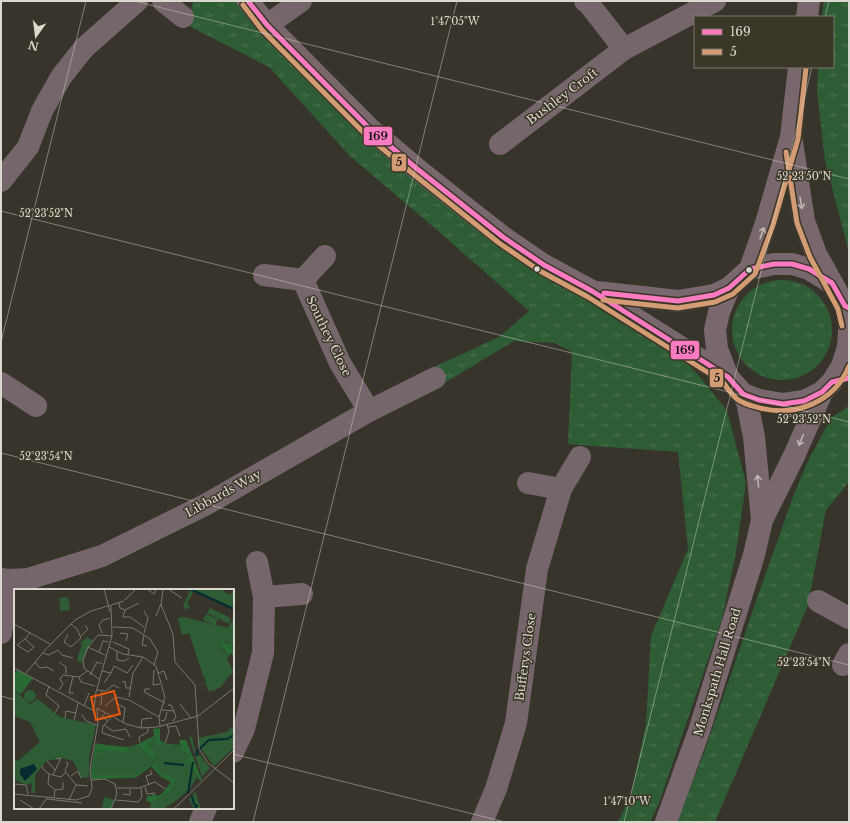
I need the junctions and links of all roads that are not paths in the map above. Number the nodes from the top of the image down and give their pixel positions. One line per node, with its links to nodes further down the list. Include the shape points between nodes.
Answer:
1 (137, 1): 17 (street, via 84,48 61,77 42,111 28,147)
2 (163, 1): 11 (street)
3 (248, 1): 12 (street)
4 (301, 1): 12 (street)
5 (585, 1): 13 (street)
6 (809, 1): 10 (street)
7 (714, 7): 9 (street, Bushley Croft)
8 (694, 16): 13 (street, Bushley Croft)
9 (695, 16)
10 (807, 16)
11 (183, 18)
12 (267, 25): 24 (street, via 371,130 416,168 503,237 544,265)
13 (624, 49): 16 (street, Bushley Croft)
14 (799, 68): 15 (street)
15 (791, 137): 19 (street, one-way to 15); 22 (street, one-way to 22, via 804,221 816,254)
16 (500, 144)
17 (1, 180)
18 (326, 256): 21 (street, Southey Close)
19 (750, 269): 22 (street, via 774,264 792,264 809,269); 23 (street)
20 (264, 275): 21 (street, Southey Close)
21 (303, 280): 33 (street, Southey Close, via 340,363)
22 (832, 283): 25 (street)
23 (729, 288): 24 (street, via 714,295 678,301); 27 (street, via 715,330 717,349)
24 (592, 291): 27 (street)
25 (848, 313)
26 (849, 330): 30 (street, Monkspath Hall Road, via 848,347)
27 (728, 377): 31 (street)
28 (435, 378): 33 (street, Libbards Way)
29 (1, 383): 32 (street)
30 (834, 384): 31 (street, via 804,400 783,404); 37 (street, Monkspath Hall Road, one-way to 37)
31 (743, 394): 37 (street, Monkspath Hall Road, one-way to 31, via 754,437)
32 (36, 406)
33 (369, 411): 39 (street, Libbards Way, via 205,505 102,556 28,579)
34 (580, 457): 36 (street, Bufferys Close)
35 (528, 483): 36 (street)
36 (561, 490): 48 (street, Bufferys Close, via 537,569 516,723 496,789)
37 (762, 520): 49 (street, Monkspath Hall Road, via 754,555 699,731)
38 (257, 562): 41 (street)
39 (4, 579): 44 (street)
40 (302, 594): 41 (street)
41 (264, 597): 45 (street, via 263,653 244,729)
42 (818, 601): 43 (street)
43 (849, 618)
44 (1, 633)
45 (234, 750)
46 (206, 809): 47 (street)
47 (200, 822)
48 (482, 822)
49 (666, 822)

